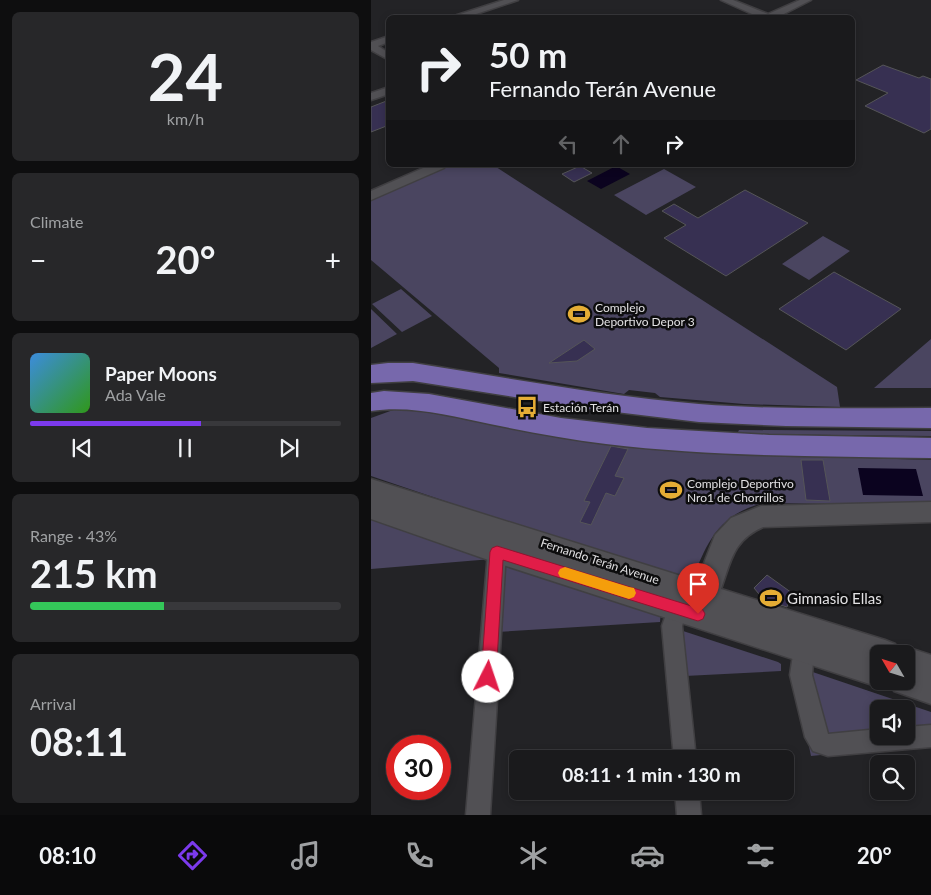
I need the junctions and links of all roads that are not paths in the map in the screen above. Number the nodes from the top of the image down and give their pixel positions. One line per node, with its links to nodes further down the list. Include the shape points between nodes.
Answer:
1 (514, 0): 4 (street)
2 (725, 0): 5 (street)
3 (807, 0): 6 (street)
4 (462, 15)
5 (762, 15)
6 (772, 15)
7 (386, 40): 8 (street)
8 (371, 46): 9 (street)
9 (386, 55)
10 (386, 91): 11 (street)
11 (371, 97)
12 (436, 167): 13 (street)
13 (371, 196)
14 (371, 374): 16 (main road, via 413,372 699,413)
15 (379, 402): 17 (main road, via 427,403 530,423 684,442)
16 (931, 418)
17 (931, 448)
18 (371, 488): 21 (main road, Fernando Terán Avenue)
19 (371, 509): 21 (main road, Fernando Terán Avenue)
20 (931, 512): 22 (main road, via 761,517 739,526 724,543)
21 (500, 541): 22 (main road, Fernando Terán Avenue); 33 (street)
22 (691, 601): 23 (main road, Fernando Terán Avenue); 24 (main road, Fernando Terán Avenue); 31 (street, via 672,626)
23 (804, 648): 27 (main road, Fernando Terán Avenue); 30 (street, via 801,675 815,737 821,743)
24 (870, 650)
25 (915, 664): 26 (main road)
26 (931, 669)
27 (870, 670)
28 (915, 685): 29 (main road)
29 (931, 690)
30 (931, 736)
31 (684, 750)
32 (688, 800): 34 (street)
33 (478, 815)
34 (689, 815)

